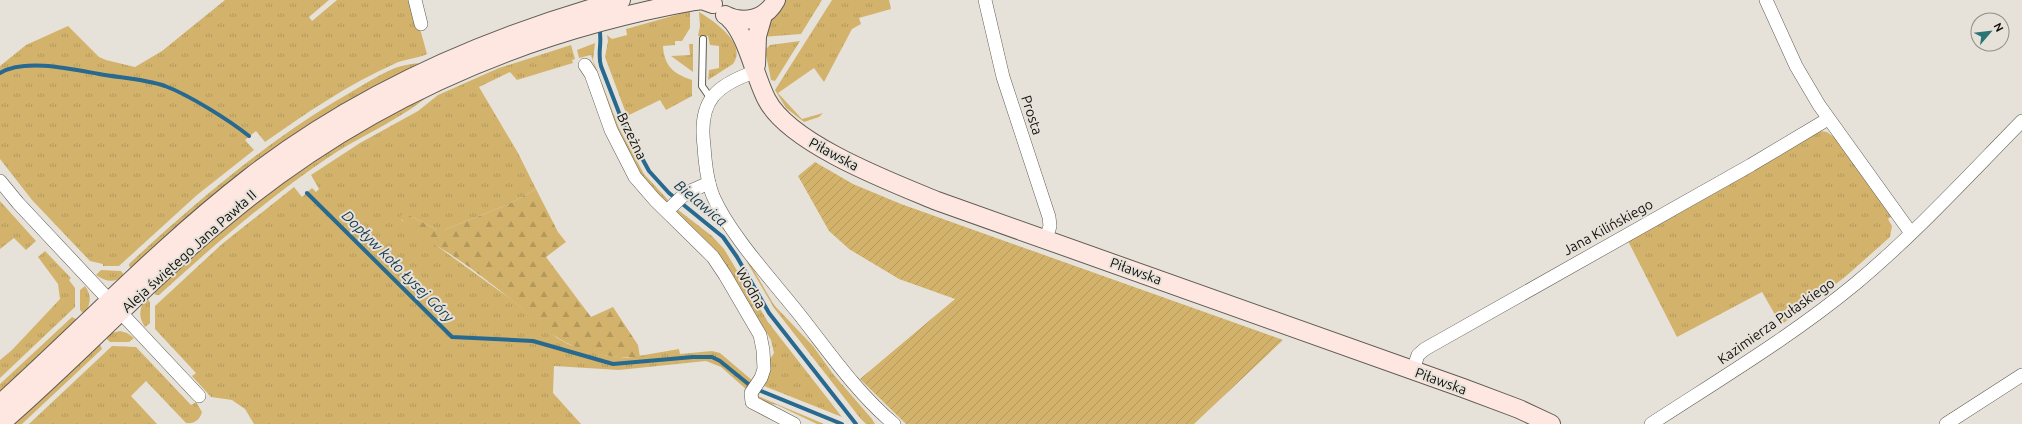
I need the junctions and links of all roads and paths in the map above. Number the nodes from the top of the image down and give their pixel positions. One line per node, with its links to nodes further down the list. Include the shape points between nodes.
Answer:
1 (415, 0): 9 (street)
2 (776, 0): 7 (main road)
3 (985, 0): 20 (street, Prosta, via 1004,82 1049,217 1050,226)
4 (1766, 0): 14 (street, via 1796,66)
5 (712, 2): 6 (main road, Aleja świętego Jana Pawła II, via 702,0 652,8); 8 (main road, Piławska)
6 (612, 8): 21 (main road, Aleja świętego Jana Pawła II, via 582,19 505,36 437,64 333,120 229,194)
7 (763, 15): 8 (main road, via 750,20); 12 (main road, Piławska, via 757,36)
8 (729, 18): 12 (main road, Piławska, via 739,30)
9 (421, 24)
10 (703, 39): 13 (lane, via 702,86)
11 (585, 65): 18 (street, Brzeżna, via 608,124 632,172 644,188)
12 (757, 71): 13 (street, Wodna, via 726,84); 20 (main road, Piławska, via 764,95 776,114 796,132 814,143 908,189)
13 (711, 99): 17 (street, Wodna, via 706,109 703,129)
14 (1828, 119): 19 (street); 22 (street, Jana Kilińskiego, via 1425,349 1418,355)
15 (2022, 121): 19 (street, Kazimierza Pułaskiego)
16 (0, 182): 21 (street)
17 (709, 183): 18 (street, via 692,188); 26 (street, Wodna, via 722,212 754,256 857,387)
18 (674, 204): 28 (street, Wodna, via 713,257 758,333 763,346 763,374 751,399 754,404)
19 (1911, 233): 30 (street, Kazimierza Pułaskiego, via 1821,311)
20 (1046, 239): 22 (main road, Piławska)
21 (115, 306): 24 (street); 25 (main road, Aleja świętego Jana Pawła II); 27 (main road, Aleja świętego Jana Pawła II)
22 (1413, 370): 29 (main road, Piławska)
23 (2022, 375): 31 (street)
24 (199, 396)
25 (0, 404)
26 (889, 423)
27 (0, 424)
28 (794, 424)
29 (1551, 424)
30 (1651, 424)
31 (1946, 424)

